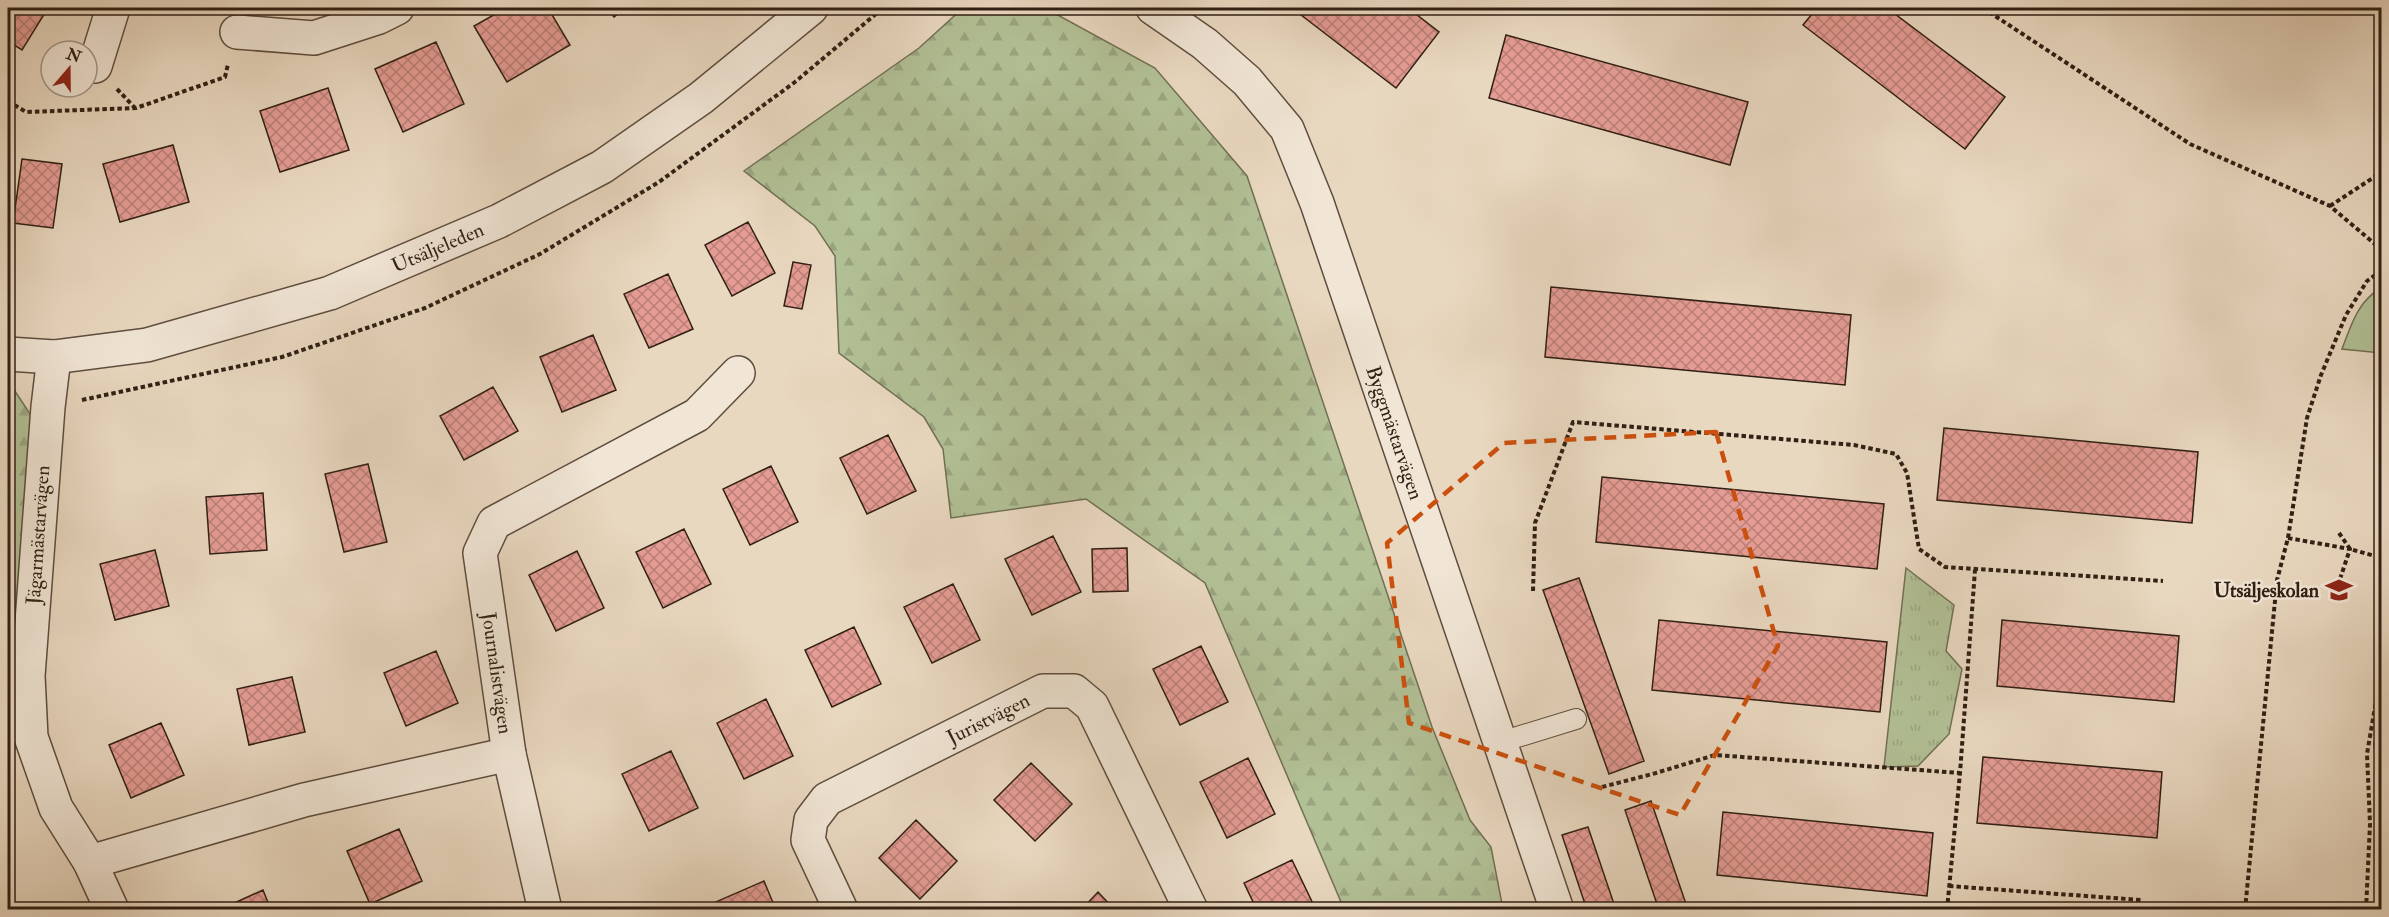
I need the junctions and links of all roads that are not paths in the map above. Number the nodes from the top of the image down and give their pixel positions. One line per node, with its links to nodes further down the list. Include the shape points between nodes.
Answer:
1 (113, 8): 6 (street)
2 (398, 8): 5 (street, via 314,38)
3 (811, 8): 8 (street, Utsäljeleden, via 701,98 602,167 499,221 330,293 147,345)
4 (1153, 8): 11 (street, Byggmästarvägen, via 1204,44 1246,81 1287,129 1317,203)
5 (237, 32)
6 (99, 53)
7 (8, 354): 8 (street, Utsäljeleden)
8 (54, 357): 13 (street, Jägarmästarvägen, via 28,676 31,737 56,808)
9 (738, 373): 12 (street, Journalistvägen, via 697,415 494,523 480,553)
10 (1576, 719): 11 (lane)
11 (1501, 742): 18 (street, Byggmästarvägen)
12 (509, 754): 13 (street, Journalistvägen, via 304,800); 15 (street)
13 (90, 862): 14 (street, Jägarmästarvägen)
14 (112, 909)
15 (545, 909)
16 (841, 909): 17 (street, Juristvägen, via 808,840 811,820 827,799 1043,691 1074,691 1092,706)
17 (1191, 909)
18 (1557, 909)

